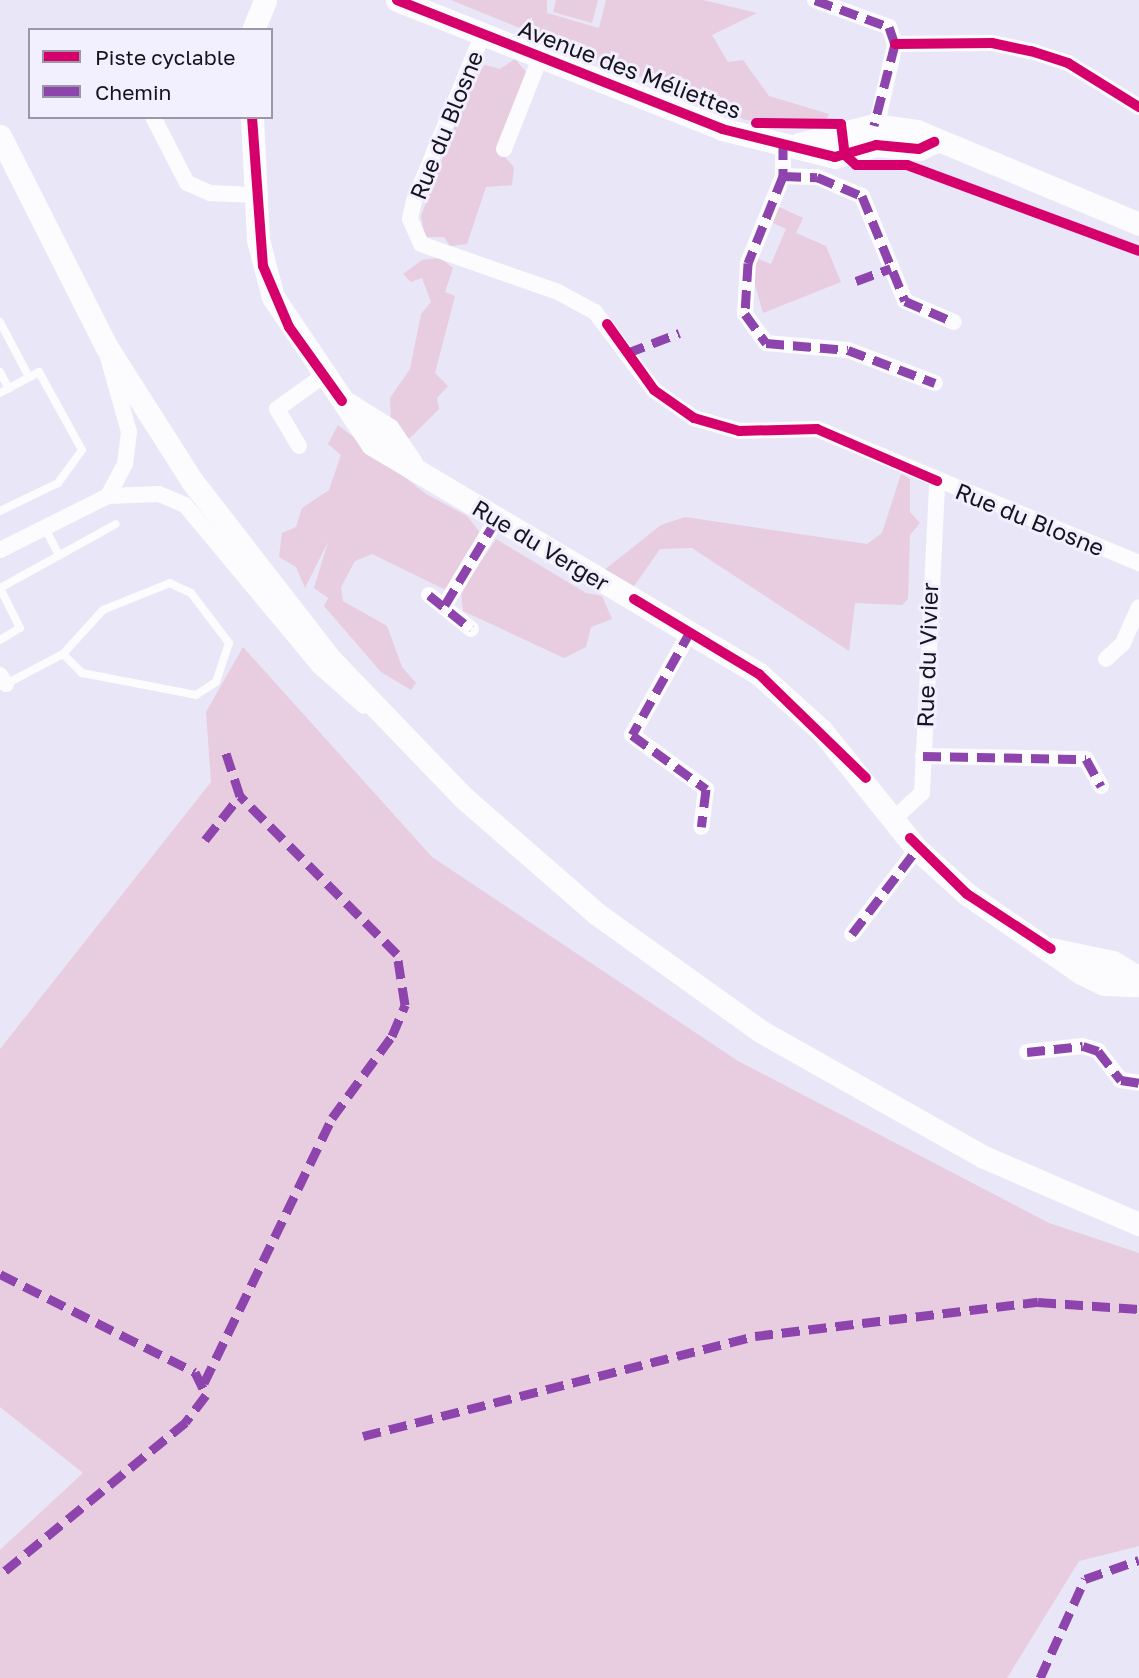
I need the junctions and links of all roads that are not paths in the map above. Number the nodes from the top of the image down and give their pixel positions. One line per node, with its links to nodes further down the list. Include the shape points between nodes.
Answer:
1 (247, 0): 5 (street)
2 (265, 0): 6 (street)
3 (397, 0): 7 (street, Avenue des Méliettes)
4 (815, 0): 8 (street, via 889,27)
5 (253, 28)
6 (254, 28)
7 (482, 36): 9 (street, Avenue des Méliettes); 30 (street, Rue du Blosne, via 414,201 410,219 421,244 558,292 595,312 654,390 694,418 739,431 817,429)
8 (895, 44): 10 (street, via 979,43 1031,51 1091,75); 13 (street)
9 (540, 58): 15 (street, Avenue des Méliettes, via 722,129); 16 (street)
10 (1139, 107)
11 (154, 119): 18 (street, via 187,183 210,193)
12 (252, 119): 18 (street, Rue du Verger)
13 (875, 135): 15 (street, Avenue des Méliettes, via 835,156); 19 (street, Avenue des Méliettes, via 919,149 934,142)
14 (0, 136): 22 (street)
15 (791, 143): 17 (street)
16 (504, 149)
17 (783, 176): 21 (street, via 817,177 862,196 905,301); 26 (street, via 748,263 745,314 752,324 766,343 848,350)
18 (255, 195): 24 (street, Rue du Verger, via 273,297)
19 (1139, 224)
20 (0, 321): 25 (lane)
21 (954, 322)
22 (106, 346): 31 (street, via 109,375 129,432 125,464); 48 (street, via 248,557)
23 (0, 372): 27 (lane)
24 (323, 376): 29 (street, via 277,409); 33 (street, Rue du Verger, via 342,401 388,429 411,463)
25 (29, 377): 27 (lane); 32 (lane, via 39,372 82,450 58,483)
26 (935, 383)
27 (9, 389): 28 (lane)
28 (0, 393)
29 (299, 446)
30 (937, 481): 38 (street, Rue du Blosne); 49 (street, Rue du Vivier)
31 (108, 496): 35 (street); 48 (street, via 159,494 185,505 319,666)
32 (0, 511)
33 (496, 520): 40 (street); 43 (street, Rue du Verger)
34 (116, 524): 37 (lane)
35 (44, 526): 36 (street); 37 (lane)
36 (1, 546)
37 (59, 555): 44 (lane, via 0,588 19,628)
38 (1138, 561)
39 (429, 595): 40 (street)
40 (445, 604): 42 (street)
41 (1139, 607): 46 (street, via 1123,643)
42 (471, 629)
43 (691, 630): 51 (street, Rue du Verger, via 786,698); 52 (street, via 632,735 706,789)
44 (0, 640)
45 (63, 654): 45 (lane, via 82,673 195,695 216,682 229,643 191,593 170,583 103,610); 47 (lane)
46 (1106, 659)
47 (3, 680)
48 (390, 724): 60 (street, via 537,865 752,1026 936,1132)
49 (923, 755): 50 (street, via 1086,759); 51 (street, Rue du Vivier, via 922,793)
50 (1101, 786)
51 (897, 817): 53 (street, Rue du Verger)
52 (701, 827)
53 (917, 849): 54 (street); 55 (street, Rue du Verger, via 967,894)
54 (852, 934)
55 (1051, 949): 56 (street, Rue du Verger, via 1113,962); 57 (street, Rue du Verger, via 1104,984)
56 (1139, 978)
57 (1139, 985)
58 (1027, 1052): 59 (street, via 1083,1046 1098,1051 1121,1080)
59 (1139, 1083)
60 (1139, 1223)

